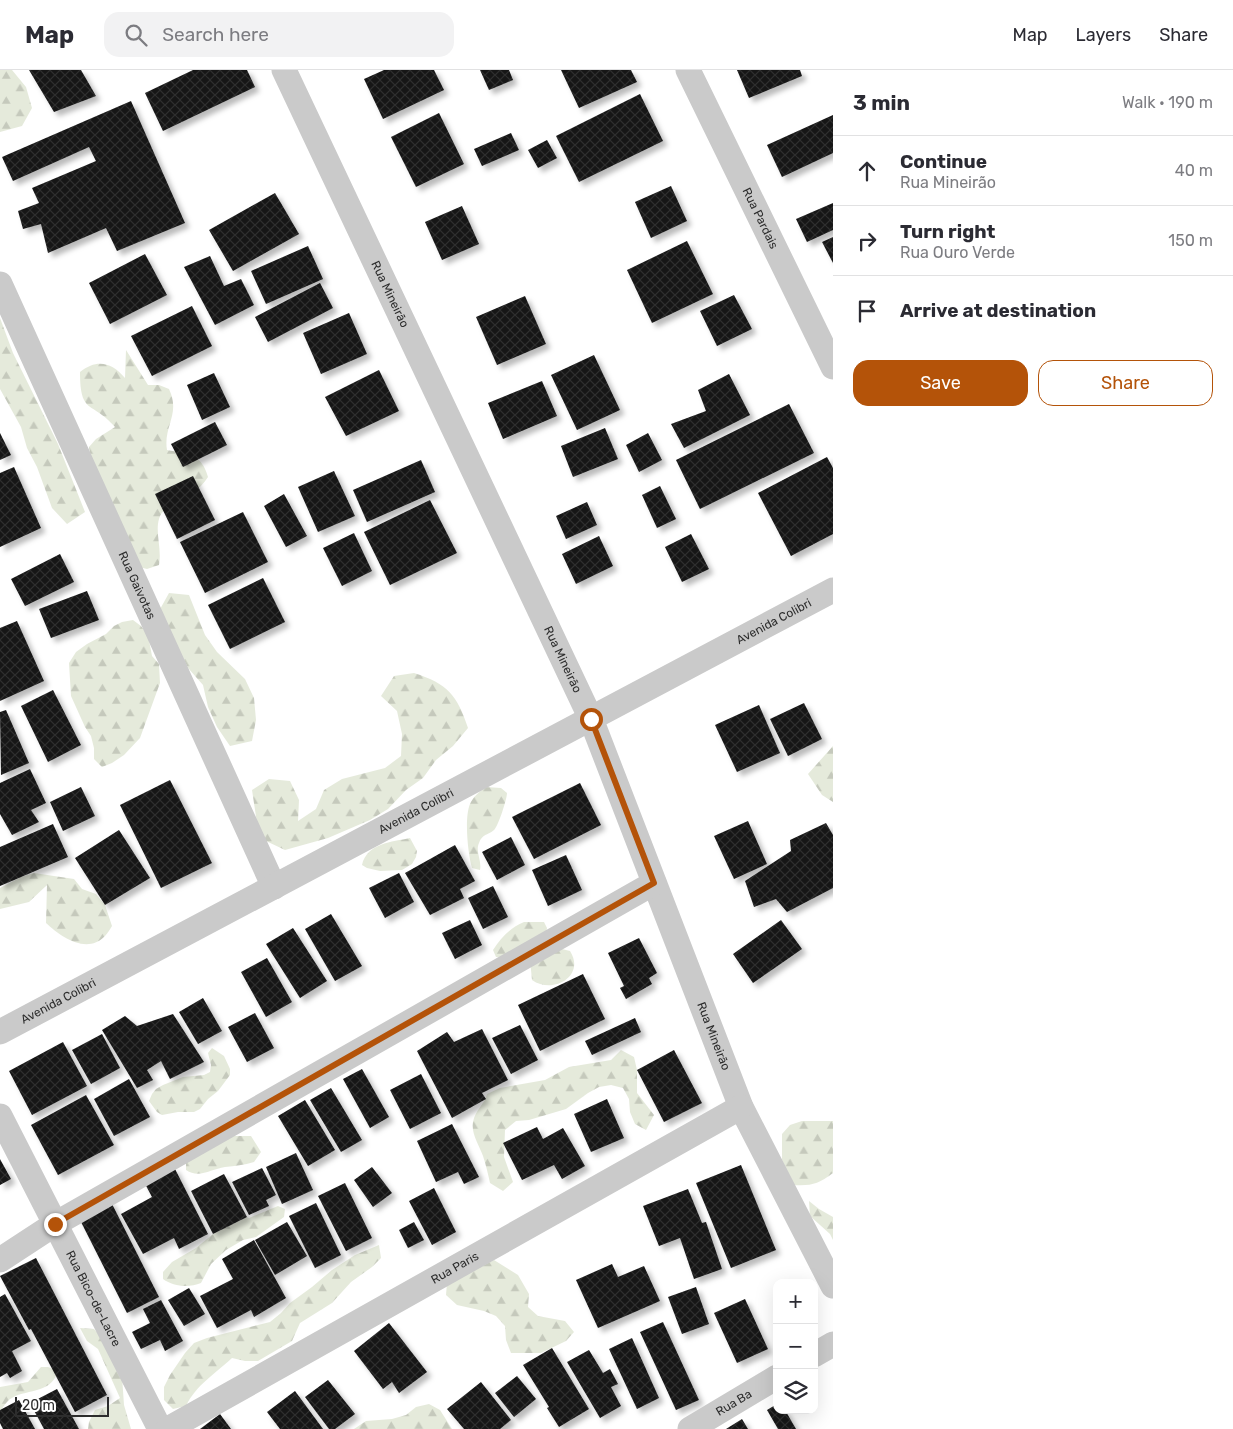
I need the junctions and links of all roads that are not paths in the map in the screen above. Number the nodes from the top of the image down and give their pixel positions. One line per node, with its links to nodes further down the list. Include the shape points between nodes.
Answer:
1 (284, 70): 6 (street, Rua Mineirão)
2 (688, 70): 4 (street, Rua Pardais)
3 (0, 284): 8 (street, Rua Gaivotas)
4 (833, 367)
5 (833, 590): 6 (street, Avenida Colibri)
6 (591, 719): 7 (street, Rua Mineirão); 8 (street, Avenida Colibri)
7 (654, 883): 10 (street, Rua Mineirão); 12 (street)
8 (274, 887): 9 (street, Avenida Colibri)
9 (0, 1032)
10 (741, 1107): 14 (street, Rua Mineirão); 19 (street, Rua Paris)
11 (0, 1116): 12 (street, Rua Bico-de-Lacre)
12 (55, 1224): 13 (street); 18 (street, Rua Bico-de-Lacre)
13 (0, 1260)
14 (833, 1286)
15 (833, 1344): 16 (street)
16 (818, 1353)
17 (773, 1379): 20 (street, Rua Ba)
18 (160, 1429)
19 (168, 1429)
20 (690, 1429)

